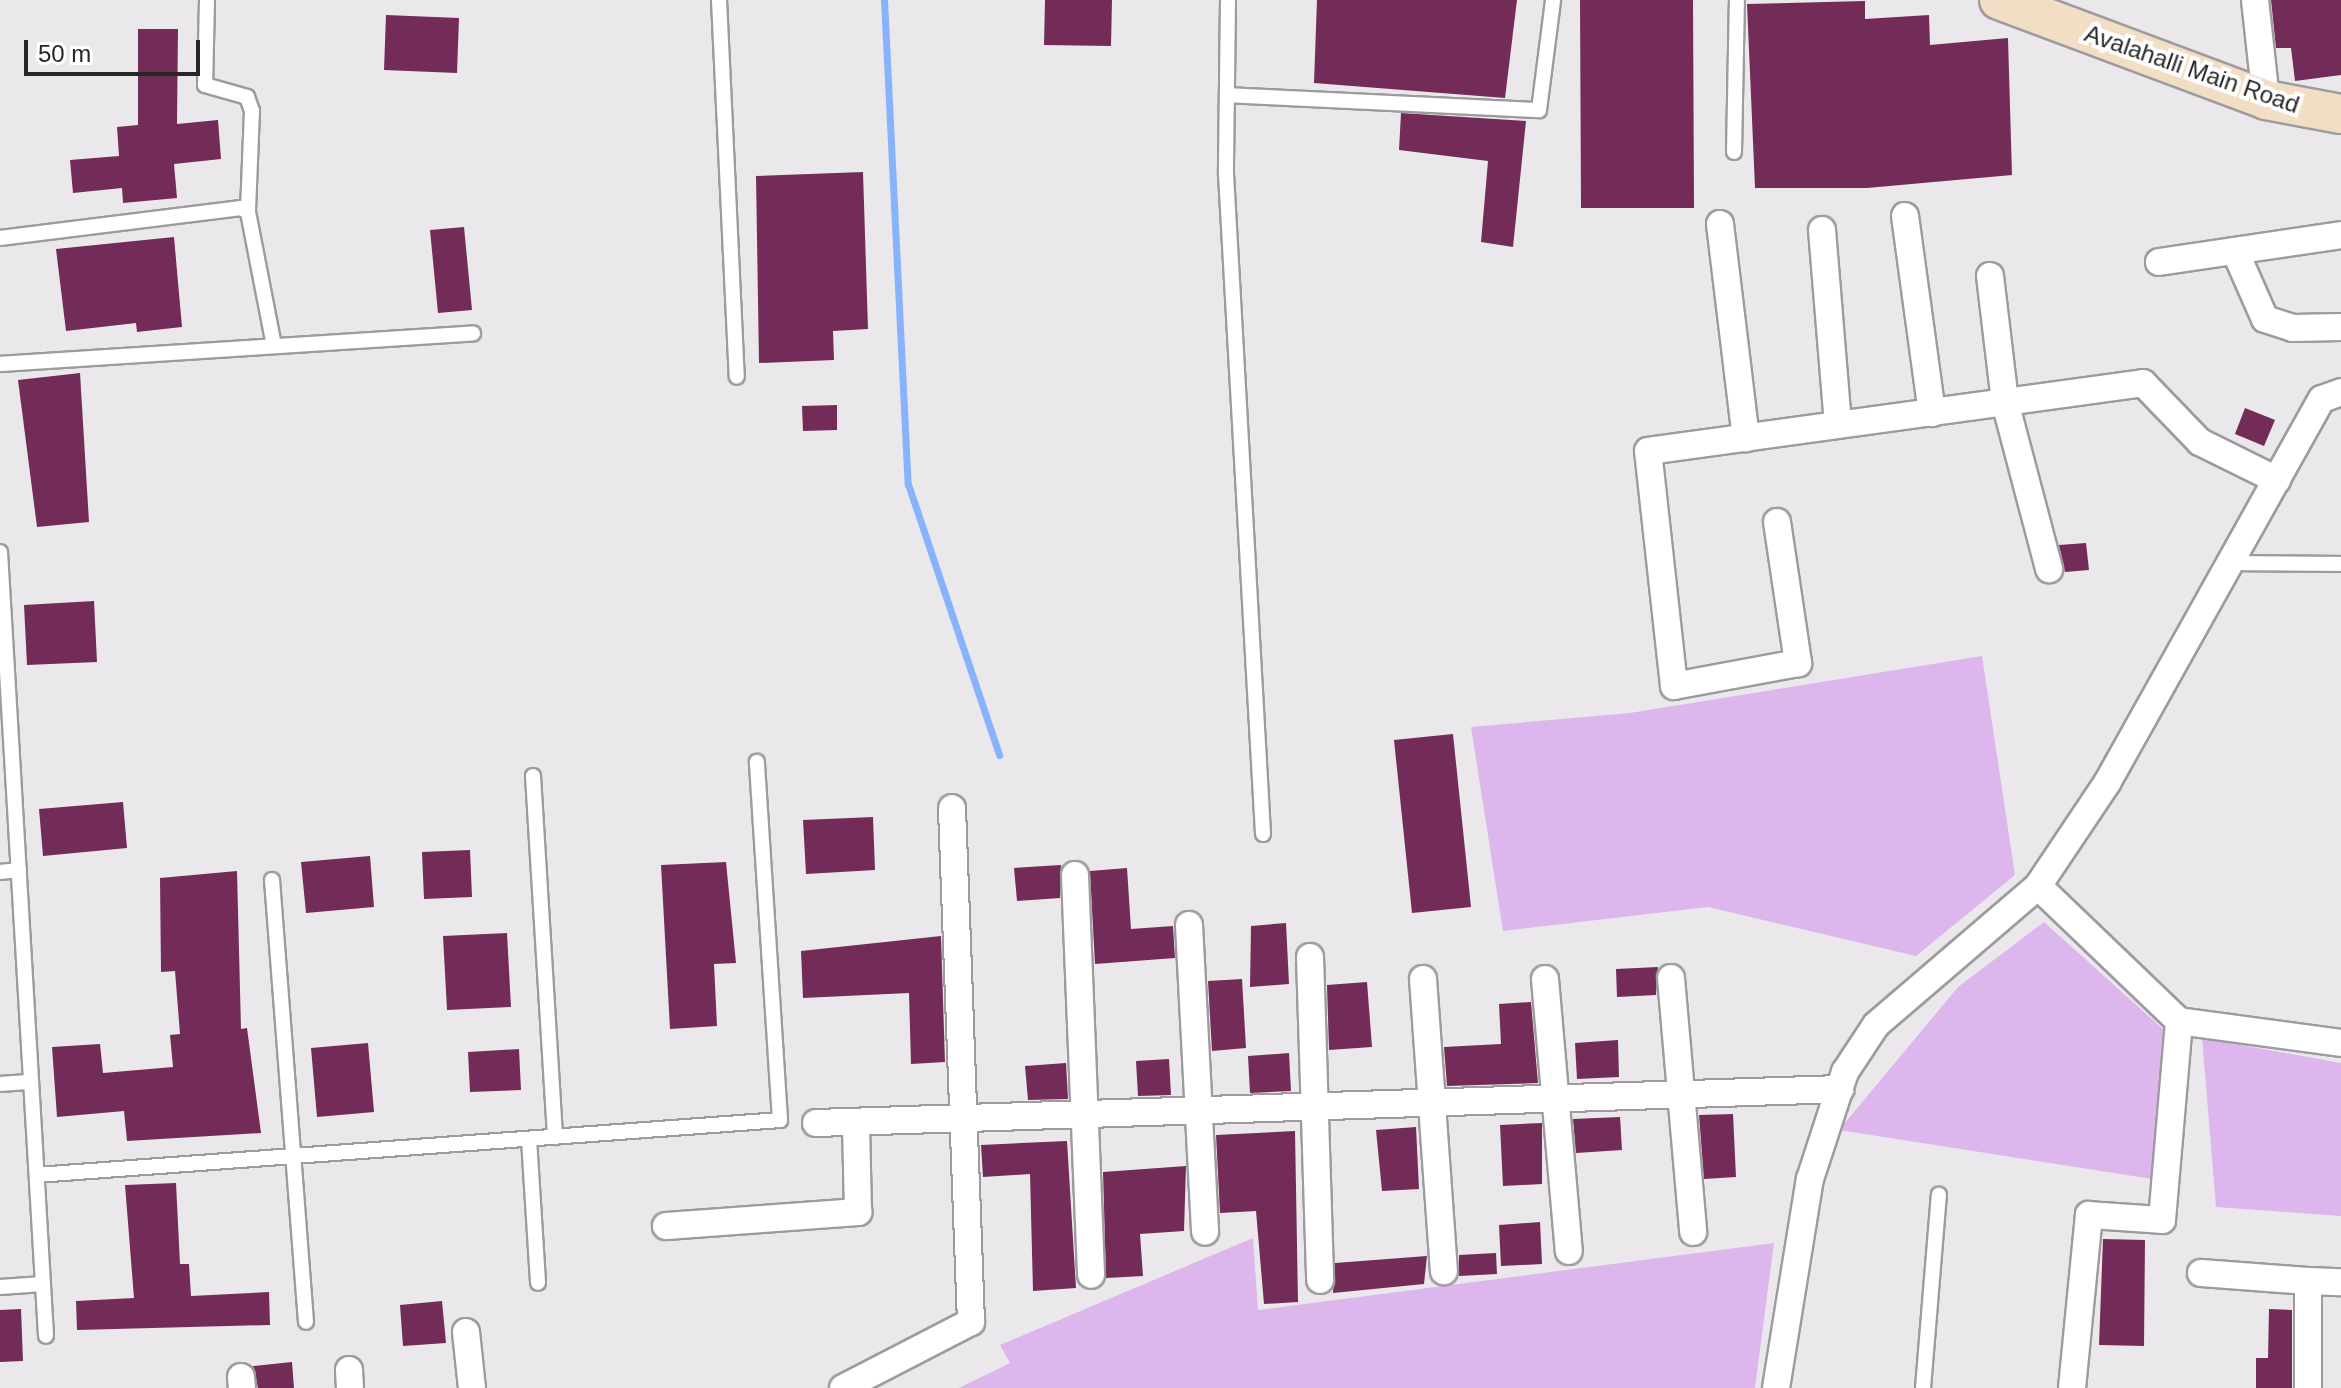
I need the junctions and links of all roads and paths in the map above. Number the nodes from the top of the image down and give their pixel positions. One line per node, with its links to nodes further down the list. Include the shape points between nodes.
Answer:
1 (207, 0): 13 (lane, via 205,85 247,97 252,111)
2 (719, 0): 26 (lane)
3 (1228, 0): 9 (lane)
4 (1553, 0): 9 (lane, via 1539,110)
5 (1737, 0): 12 (lane)
6 (2255, 0): 10 (street)
7 (2007, 1): 8 (main road, Avalahalli Main Road)
8 (2061, 10): 10 (main road, Avalahalli Main Road)
9 (1227, 95): 41 (lane)
10 (2266, 100): 11 (main road, Avalahalli Main Road)
11 (2341, 114)
12 (1734, 152)
13 (248, 212): 18 (lane, via 231,205); 24 (lane)
14 (1905, 216): 29 (street)
15 (1720, 224): 31 (street)
16 (1822, 230): 30 (street)
17 (2341, 235): 19 (street)
18 (0, 238)
19 (2235, 251): 20 (street); 22 (street, via 2265,319 2293,328)
20 (2159, 262)
21 (1990, 276): 28 (street)
22 (2341, 327)
23 (473, 333): 24 (lane)
24 (274, 346): 25 (lane)
25 (0, 364)
26 (737, 377)
27 (2341, 392): 32 (street, via 2322,399)
28 (2005, 402): 29 (street); 32 (street, via 2143,383 2200,442); 37 (street)
29 (1932, 413): 30 (street)
30 (1838, 424): 31 (street)
31 (1746, 438): 33 (street, via 1648,451 1674,686 1798,663)
32 (2277, 480): 35 (street)
33 (1777, 522)
34 (0, 552): 42 (lane)
35 (2230, 563): 36 (lane); 46 (street, via 2107,783)
36 (2341, 564)
37 (2049, 569)
38 (757, 762): 66 (lane, via 780,1120)
39 (533, 776): 66 (lane)
40 (952, 808): 63 (street)
41 (1263, 834)
42 (19, 870): 43 (lane); 54 (lane)
43 (0, 872)
44 (1075, 875): 62 (street)
45 (272, 880): 68 (lane)
46 (2038, 886): 52 (street); 56 (street, via 1876,1025)
47 (1189, 925): 61 (street)
48 (1310, 957): 60 (street)
49 (1671, 978): 57 (street)
50 (1423, 979): 59 (street)
51 (1545, 979): 58 (street)
52 (2179, 1021): 53 (street); 91 (street, via 2162,1220 2089,1215)
53 (2341, 1043)
54 (31, 1082): 55 (lane); 69 (lane)
55 (0, 1084)
56 (1840, 1089): 57 (street); 89 (street, via 1810,1179)
57 (1679, 1094): 58 (street); 73 (street)
58 (1559, 1098): 59 (street); 74 (street)
59 (1432, 1102): 60 (street); 75 (street)
60 (1310, 1106): 61 (street); 78 (street)
61 (1195, 1109): 62 (street); 72 (street)
62 (1085, 1115): 63 (street); 77 (street)
63 (964, 1116): 64 (street); 88 (street, via 971,1322)
64 (856, 1122): 65 (street); 71 (street, via 858,1212)
65 (816, 1123)
66 (555, 1137): 67 (lane)
67 (529, 1139): 68 (lane); 81 (lane)
68 (295, 1156): 69 (lane); 84 (lane)
69 (37, 1175): 82 (lane)
70 (1939, 1195): 90 (lane)
71 (666, 1226)
72 (1205, 1232)
73 (1693, 1232)
74 (1569, 1251)
75 (1444, 1271)
76 (2201, 1273): 79 (street)
77 (1091, 1275)
78 (1320, 1280)
79 (2308, 1281): 80 (street); 92 (street)
80 (2341, 1282)
81 (538, 1283)
82 (43, 1284): 83 (lane); 86 (lane)
83 (0, 1287)
84 (306, 1322)
85 (466, 1332): 87 (street)
86 (46, 1336)
87 (472, 1388)
88 (843, 1388)
89 (1776, 1388)
90 (1923, 1388)
91 (2072, 1388)
92 (2308, 1388)

